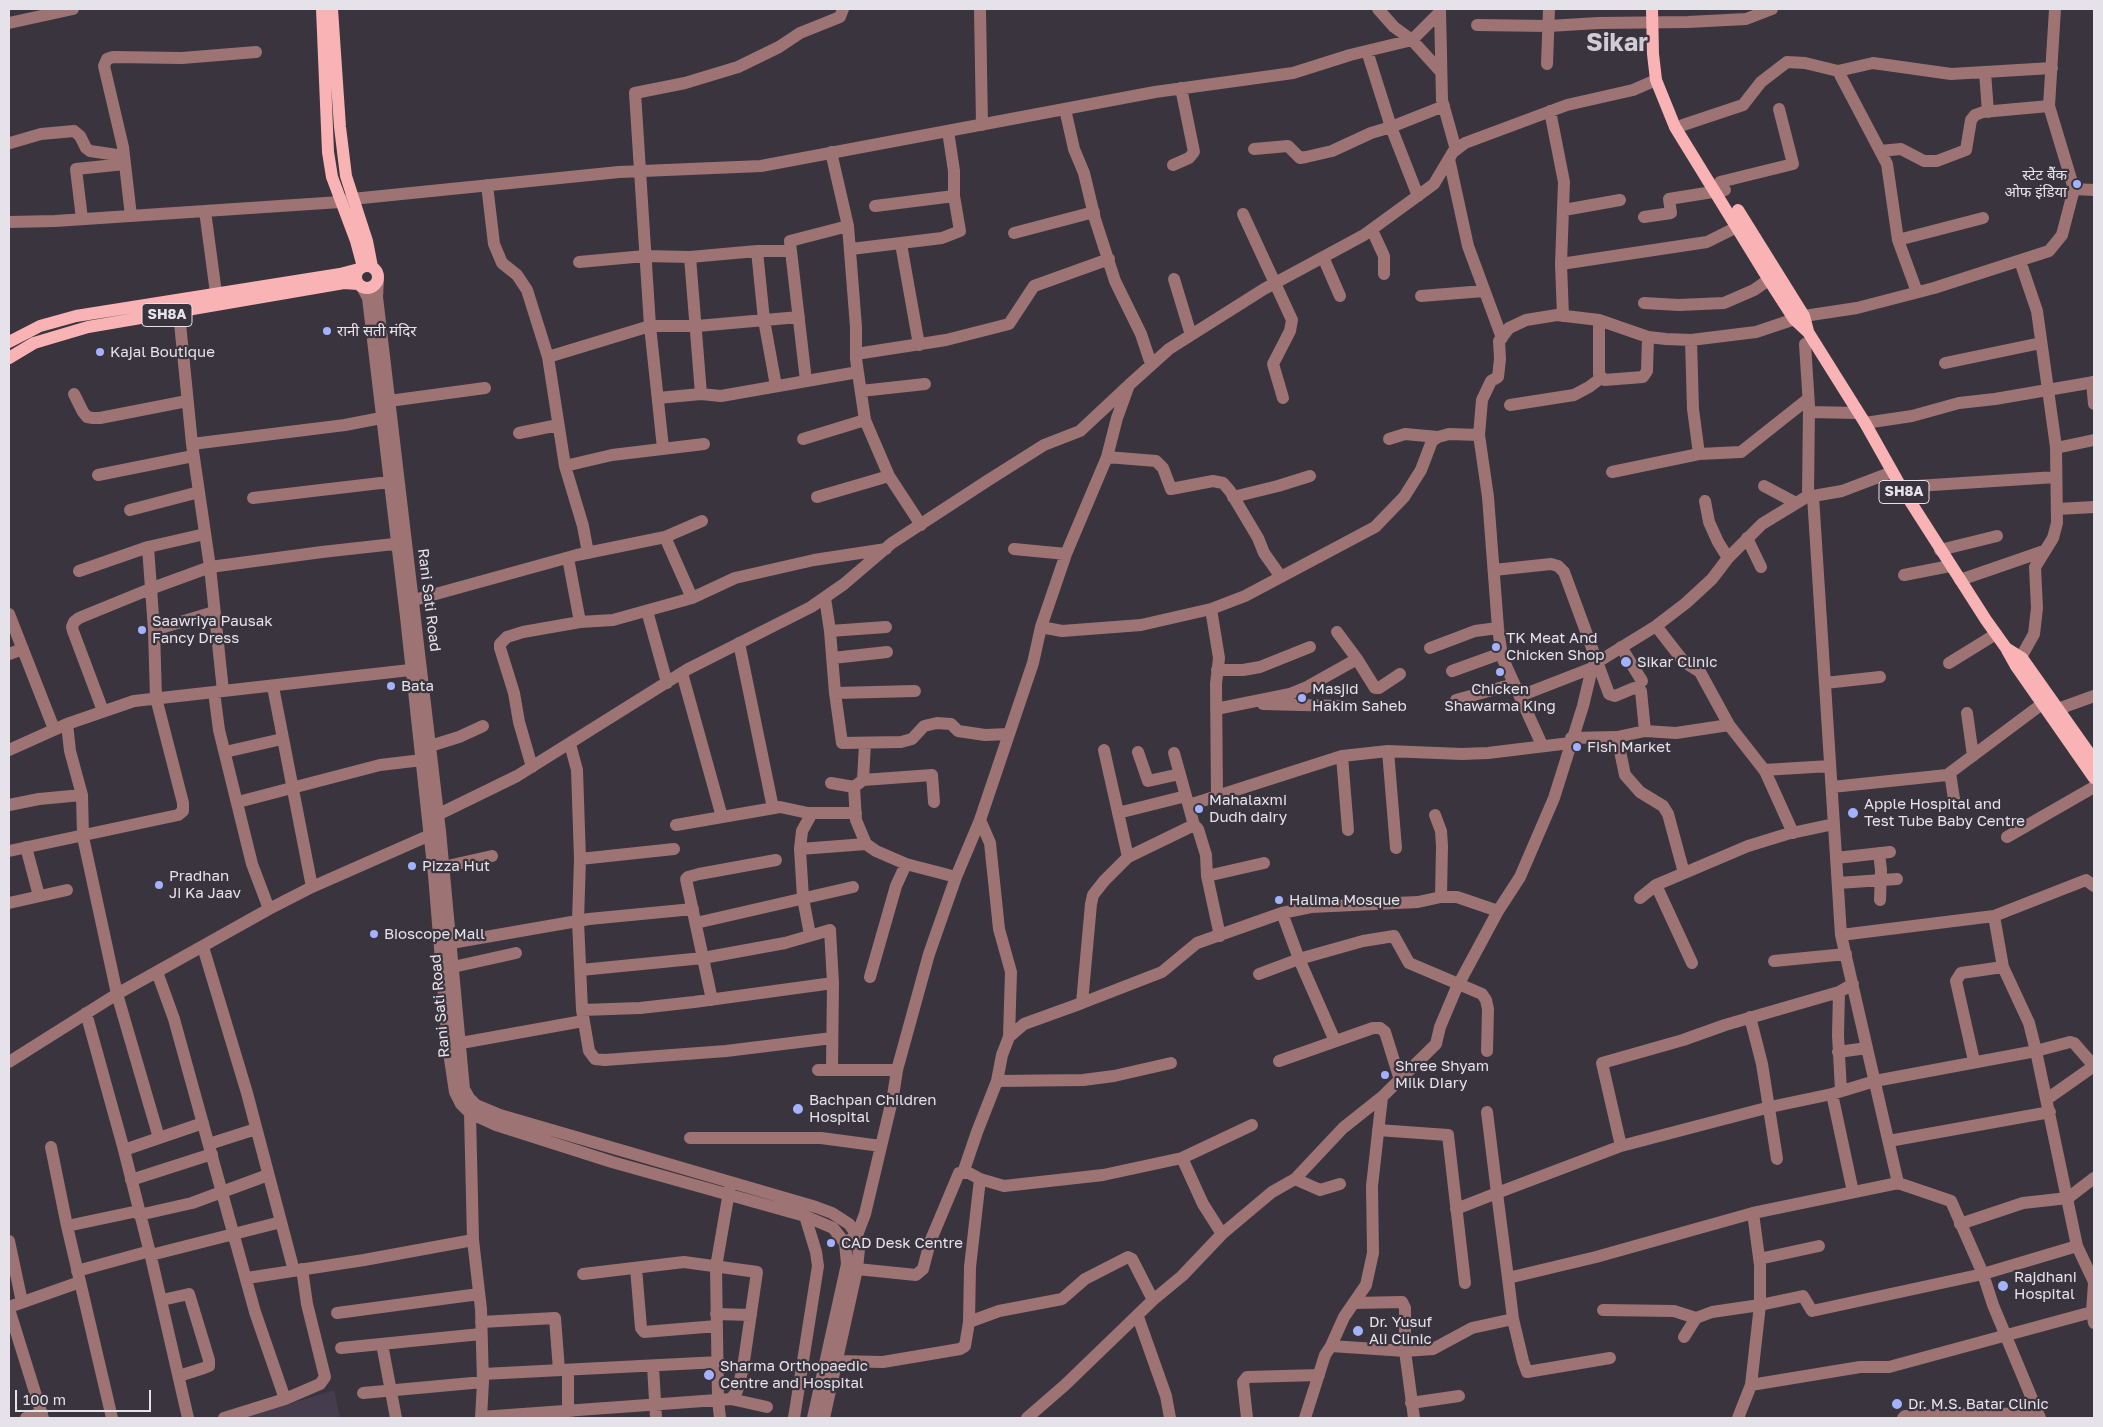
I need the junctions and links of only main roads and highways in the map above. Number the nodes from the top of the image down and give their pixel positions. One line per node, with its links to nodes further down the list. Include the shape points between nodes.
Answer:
1 (322, 9): 6 (main road, via 328,152 332,177)
2 (332, 9): 6 (main road)
3 (1652, 9): 4 (main road, SH8A, via 1656,80)
4 (1666, 105): 5 (main road, SH8A, via 1683,125); 5 (main road, SH8A, via 1676,127)
5 (1721, 188): 11 (main road, SH8A, via 1799,318 1807,338 1862,418 1950,566)
6 (346, 200): 7 (main road, via 367,241)
7 (365, 268): 8 (main road, via 356,279); 8 (main road, SH8A, via 376,270 378,280 371,287); 9 (main road, SH8A, via 56,321)
8 (360, 285): 10 (main road, SH8A, via 344,283 88,328 34,343)
9 (9, 342)
10 (9, 358)
11 (2019, 662): 12 (main road, SH8A); 13 (main road, SH8A, via 2042,704)
12 (2094, 760)
13 (2094, 778)

